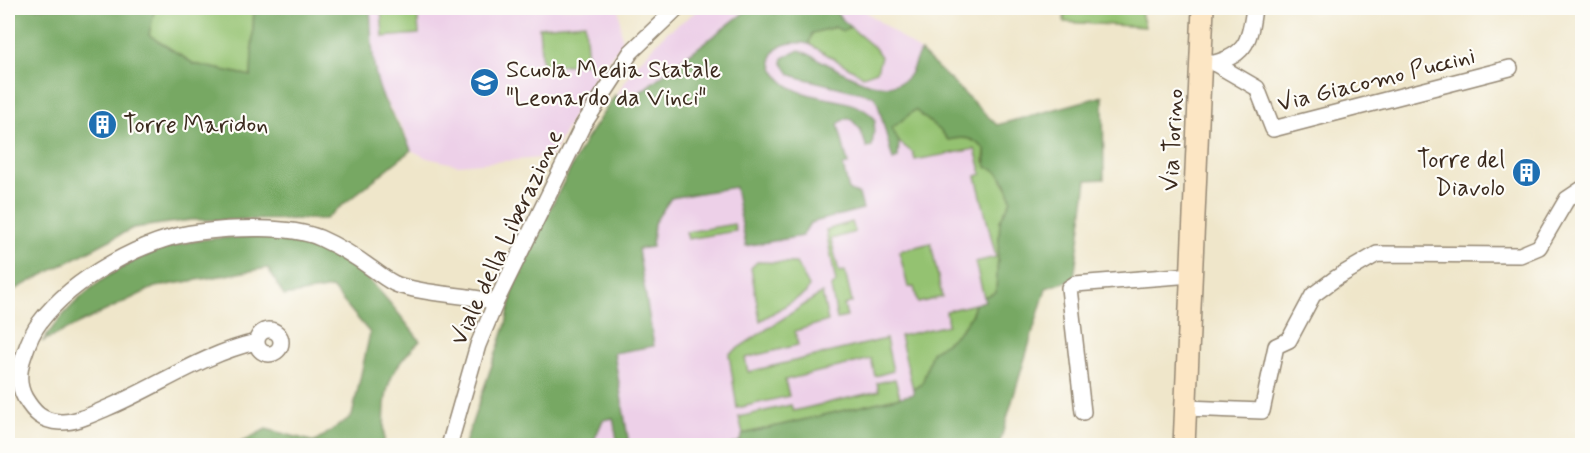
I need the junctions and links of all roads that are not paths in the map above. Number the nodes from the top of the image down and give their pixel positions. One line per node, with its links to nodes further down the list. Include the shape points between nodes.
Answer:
1 (677, 8): 8 (street, Viale della Liberazione, via 631,52 603,92)
2 (1203, 8): 4 (street, Via Torino)
3 (1254, 8): 4 (street, via 1244,48 1231,59)
4 (1207, 63): 5 (street, Via Giacomo Puccini, via 1257,88 1273,129); 7 (street, Via Torino)
5 (1510, 68)
6 (1582, 189): 10 (street, via 1567,199 1539,247 1520,255 1377,254 1313,295 1289,340 1276,346 1262,411)
7 (1192, 275): 10 (street, Via Torino); 11 (street, via 1075,284 1069,288)
8 (496, 302): 9 (street, via 395,284 319,238 278,230 186,234 108,266 83,281 48,312 22,359 20,390 31,408 45,420 63,422 86,417 191,367); 12 (street, Viale della Liberazione, via 478,345)
9 (256, 342)
10 (1186, 408): 13 (street, Via Torino)
11 (1083, 412)
12 (448, 446)
13 (1184, 446)

